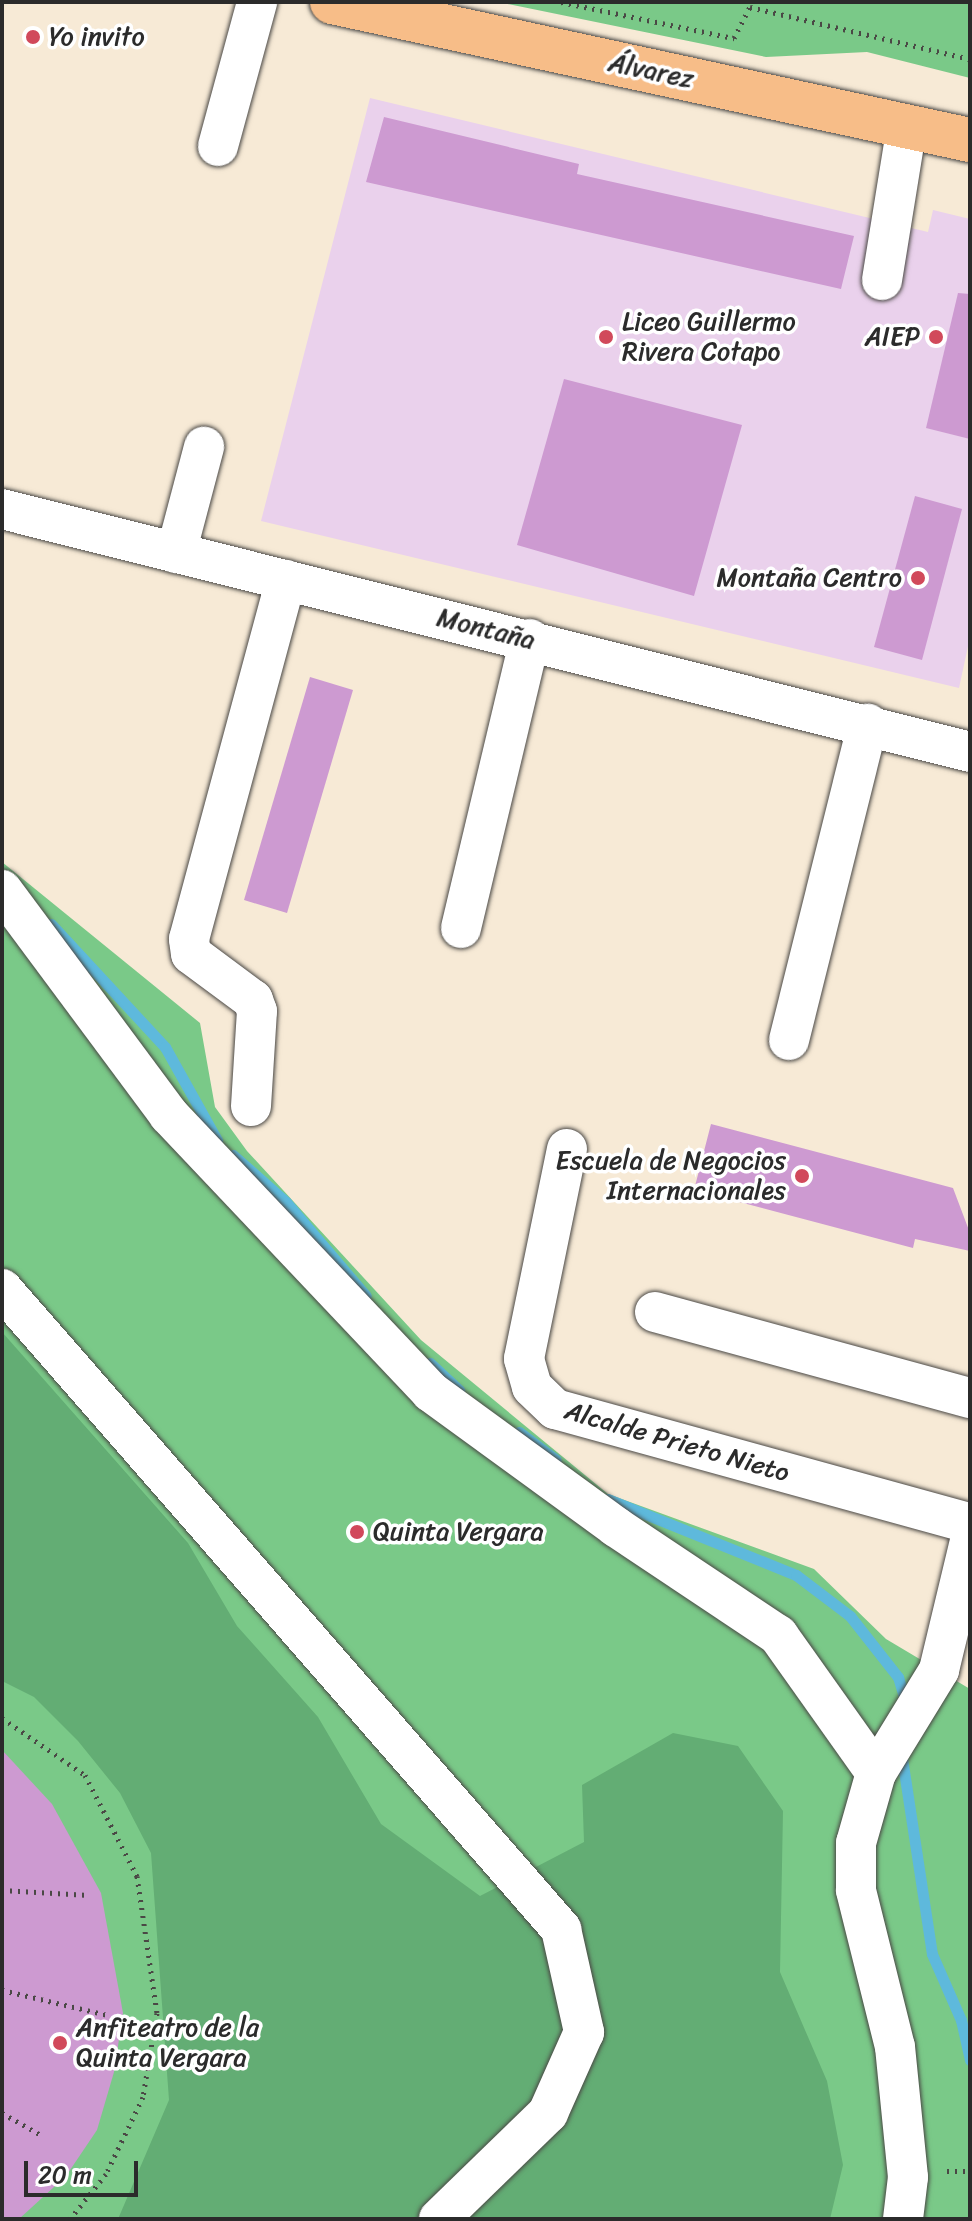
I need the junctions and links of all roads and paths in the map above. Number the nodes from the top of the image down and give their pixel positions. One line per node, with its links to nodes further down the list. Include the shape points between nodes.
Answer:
1 (257, 2): 7 (street)
2 (332, 2): 5 (main road, Álvarez)
3 (561, 2): 4 (path, via 734,38 750,7)
4 (970, 59)
5 (907, 126): 6 (main road, Álvarez); 8 (street)
6 (970, 140)
7 (218, 146)
8 (882, 280)
9 (204, 447): 11 (street)
10 (2, 509): 11 (street, Montaña)
11 (176, 553): 12 (street, Montaña)
12 (286, 580): 13 (street, Montaña); 19 (street, via 189,939 191,954 253,1000 257,1011)
13 (530, 639): 14 (street, Montaña); 17 (street)
14 (868, 724): 15 (street, Montaña); 18 (street)
15 (970, 752)
16 (2, 890): 27 (street, via 169,1115 431,1392 616,1527 778,1635)
17 (461, 928)
18 (789, 1040)
19 (251, 1106)
20 (567, 1149): 24 (street, Alcalde Prieto Nieto, via 524,1359 532,1387 555,1409)
21 (2, 1289): 37 (street, via 561,1929 584,2032 548,2113)
22 (655, 1312): 23 (street)
23 (970, 1398)
24 (970, 1523)
25 (970, 1541): 27 (street, via 939,1670)
26 (2, 1718): 36 (path, via 85,1775 137,1876 157,2013 143,2097 106,2174)
27 (887, 1758): 38 (street, via 856,1843 856,1890 895,2047 908,2177)
28 (2, 1890): 29 (path)
29 (89, 1895)
30 (2, 1990): 31 (path)
31 (108, 2015)
32 (2, 2113): 33 (path)
33 (41, 2135)
34 (958, 2170): 35 (path)
35 (970, 2171)
36 (70, 2219)
37 (439, 2219)
38 (903, 2219)

